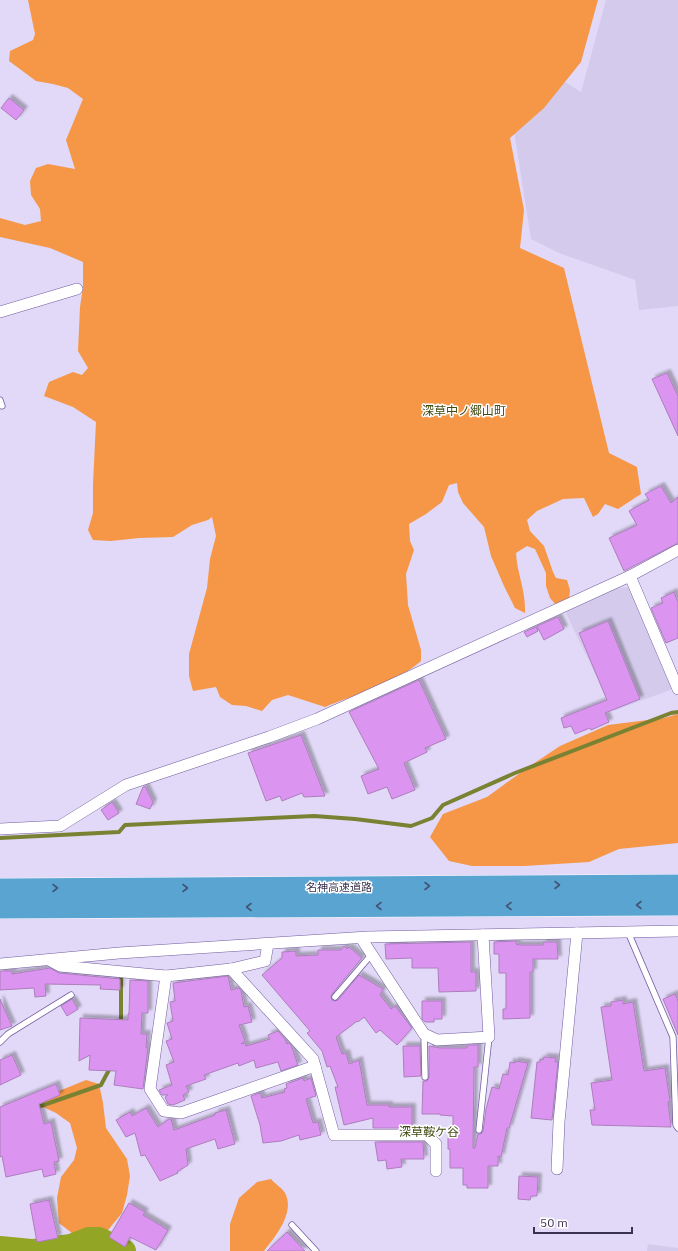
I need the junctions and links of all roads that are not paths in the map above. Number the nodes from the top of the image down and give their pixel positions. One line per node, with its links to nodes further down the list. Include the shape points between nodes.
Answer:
1 (77, 289): 2 (street)
2 (0, 312)
3 (678, 550): 4 (street)
4 (630, 576): 5 (street); 6 (street, via 317,719 269,738 126,785 60,826)
5 (678, 689)
6 (0, 830)
7 (678, 885): 8 (highway, 名神高速道路, one-way to 7)
8 (0, 889)
9 (678, 905): 10 (highway, 名神高速道路, one-way to 10)
10 (0, 908)
11 (678, 931): 12 (street)
12 (628, 932): 13 (street); 29 (lane, via 673,1037)
13 (577, 933): 14 (street); 31 (street)
14 (483, 935): 15 (street); 25 (street)
15 (362, 938): 16 (street); 17 (street)
16 (268, 944): 18 (street); 20 (street, via 265,961)
17 (372, 954): 23 (lane); 24 (street)
18 (49, 960): 19 (street); 21 (street, via 60,966)
19 (0, 964)
20 (231, 969): 21 (street); 27 (street, via 313,1059)
21 (166, 976): 27 (street, via 150,1089 164,1111 181,1113)
22 (71, 995): 26 (lane, via 8,1034)
23 (335, 997)
24 (424, 1034): 25 (street, via 437,1040); 28 (lane)
25 (489, 1037): 30 (lane)
26 (0, 1042)
27 (315, 1066): 32 (street, via 334,1135 427,1135 436,1144)
28 (425, 1077)
29 (678, 1128)
30 (479, 1130)
31 (557, 1168)
32 (436, 1171)
33 (292, 1225): 34 (lane)
34 (316, 1251)

